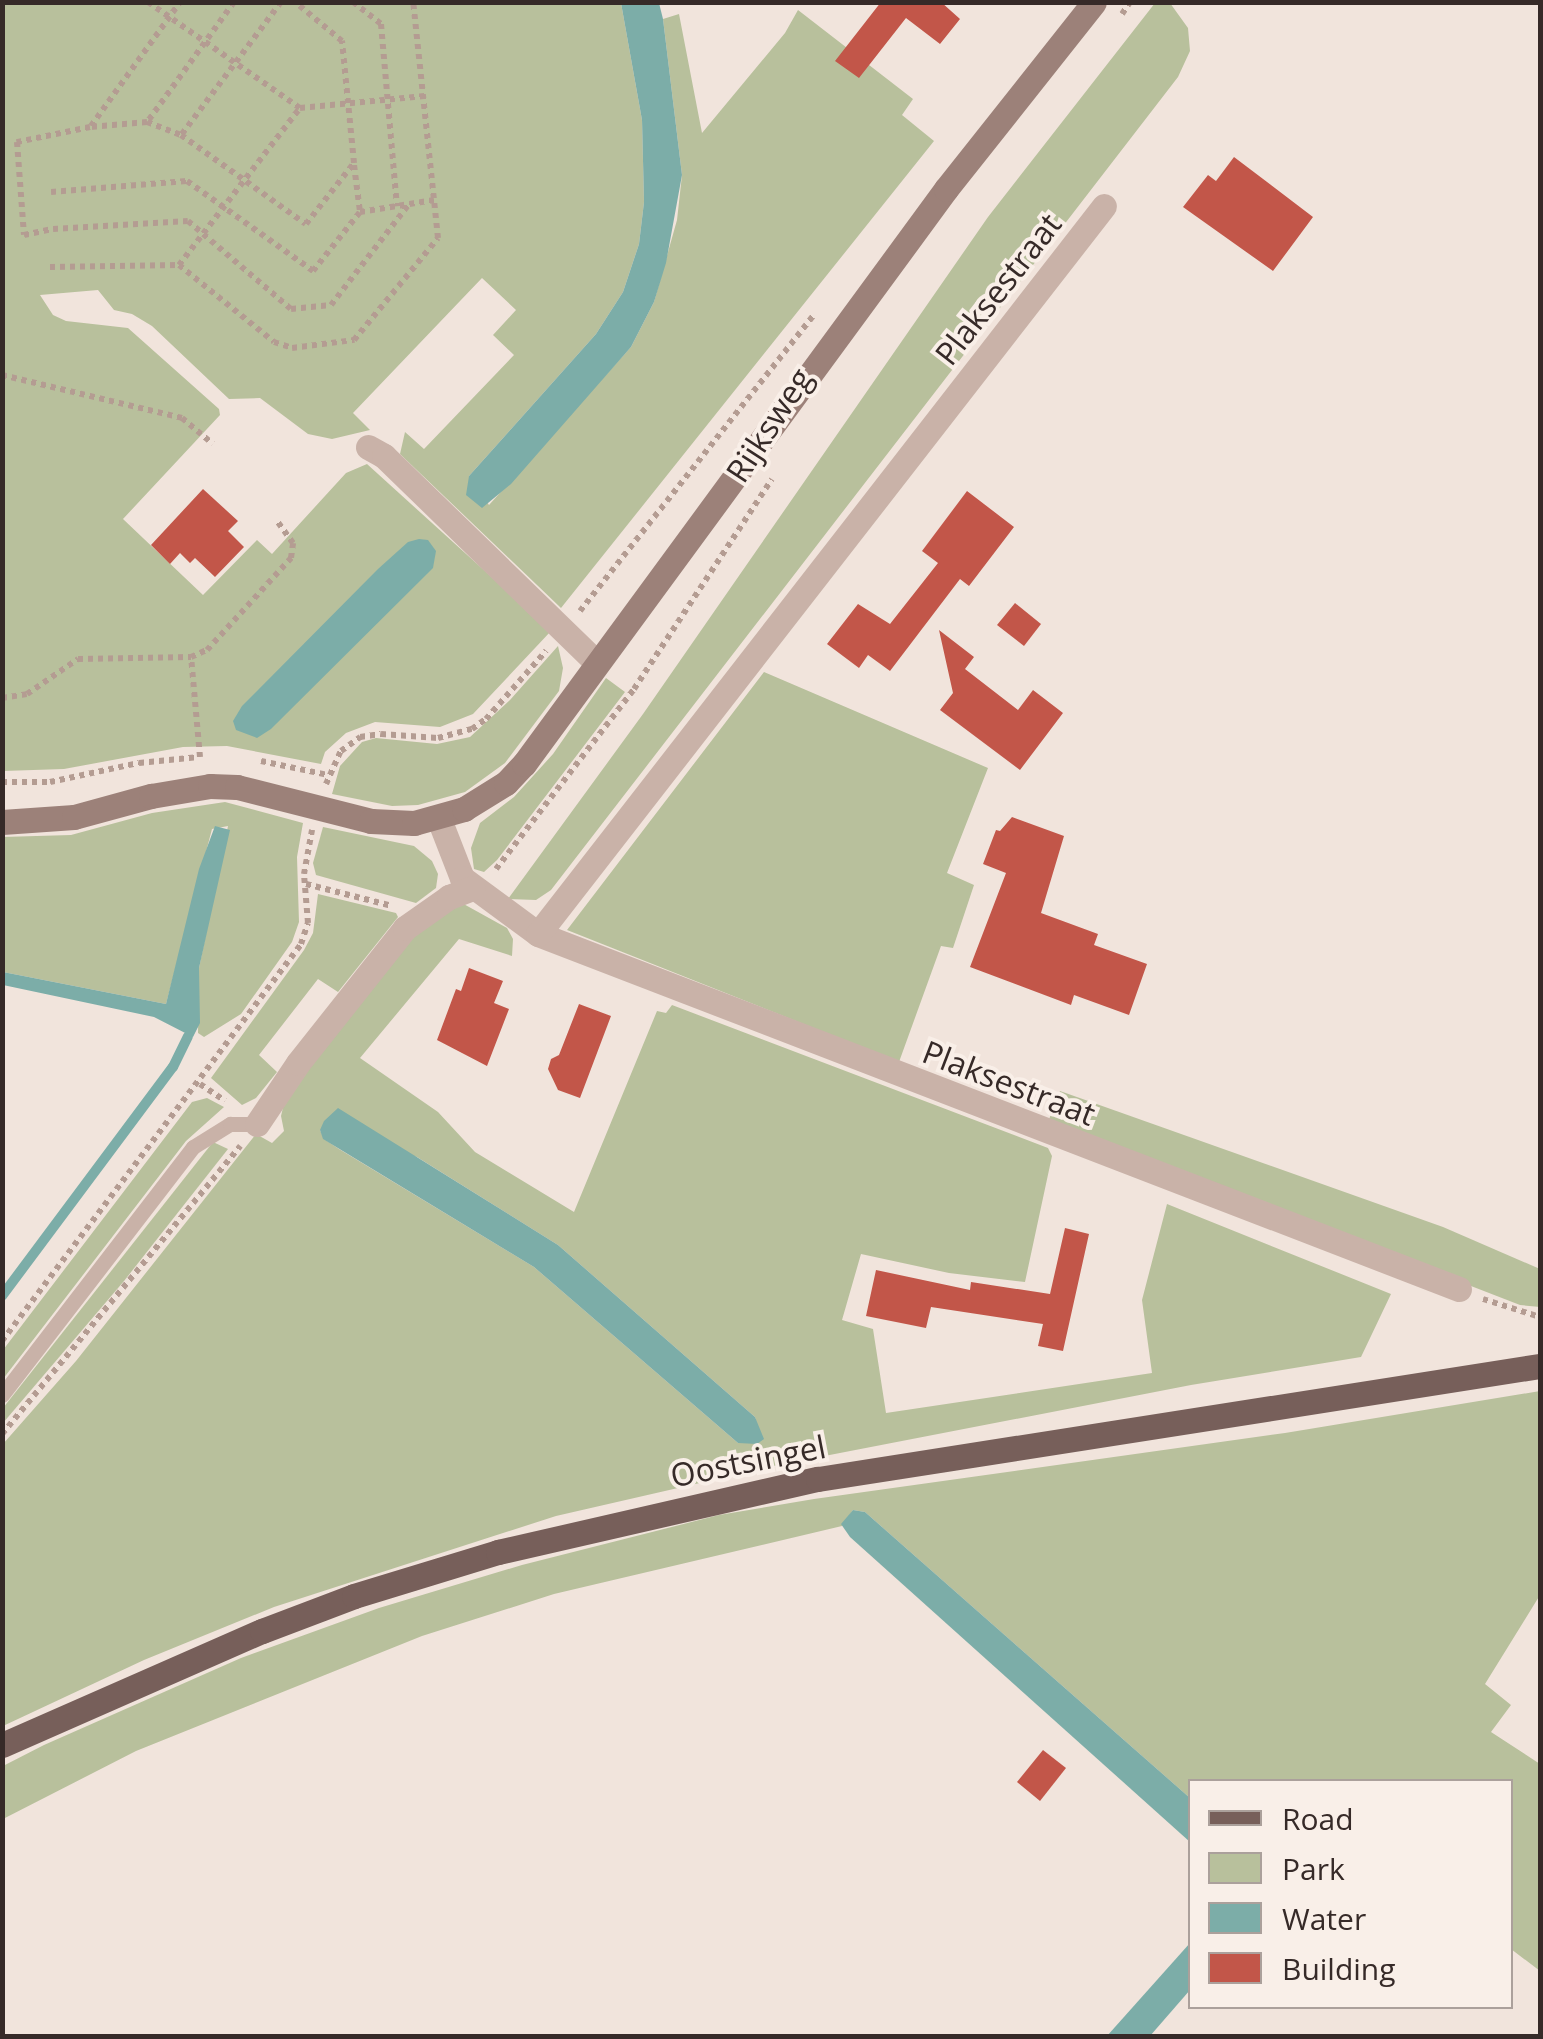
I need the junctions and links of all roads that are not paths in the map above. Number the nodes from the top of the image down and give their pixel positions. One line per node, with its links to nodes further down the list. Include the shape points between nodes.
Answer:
1 (1094, 2): 4 (street, Rijksweg, via 946,189)
2 (1104, 206): 8 (street, Plaksestraat)
3 (368, 447): 4 (street)
4 (597, 663): 5 (street, Rijksweg, via 506,783)
5 (439, 819): 6 (street, via 395,825 210,786 74,818); 7 (street, Plaksestraat)
6 (2, 822)
7 (472, 888): 8 (street, Plaksestraat); 9 (street, via 422,914 359,982)
8 (538, 934): 10 (street, Plaksestraat)
9 (257, 1124): 12 (lane, via 230,1124 193,1147)
10 (1460, 1288)
11 (1540, 1366): 13 (main road, Oostsingel, via 818,1479 516,1547 262,1631)
12 (2, 1395)
13 (2, 1744)

